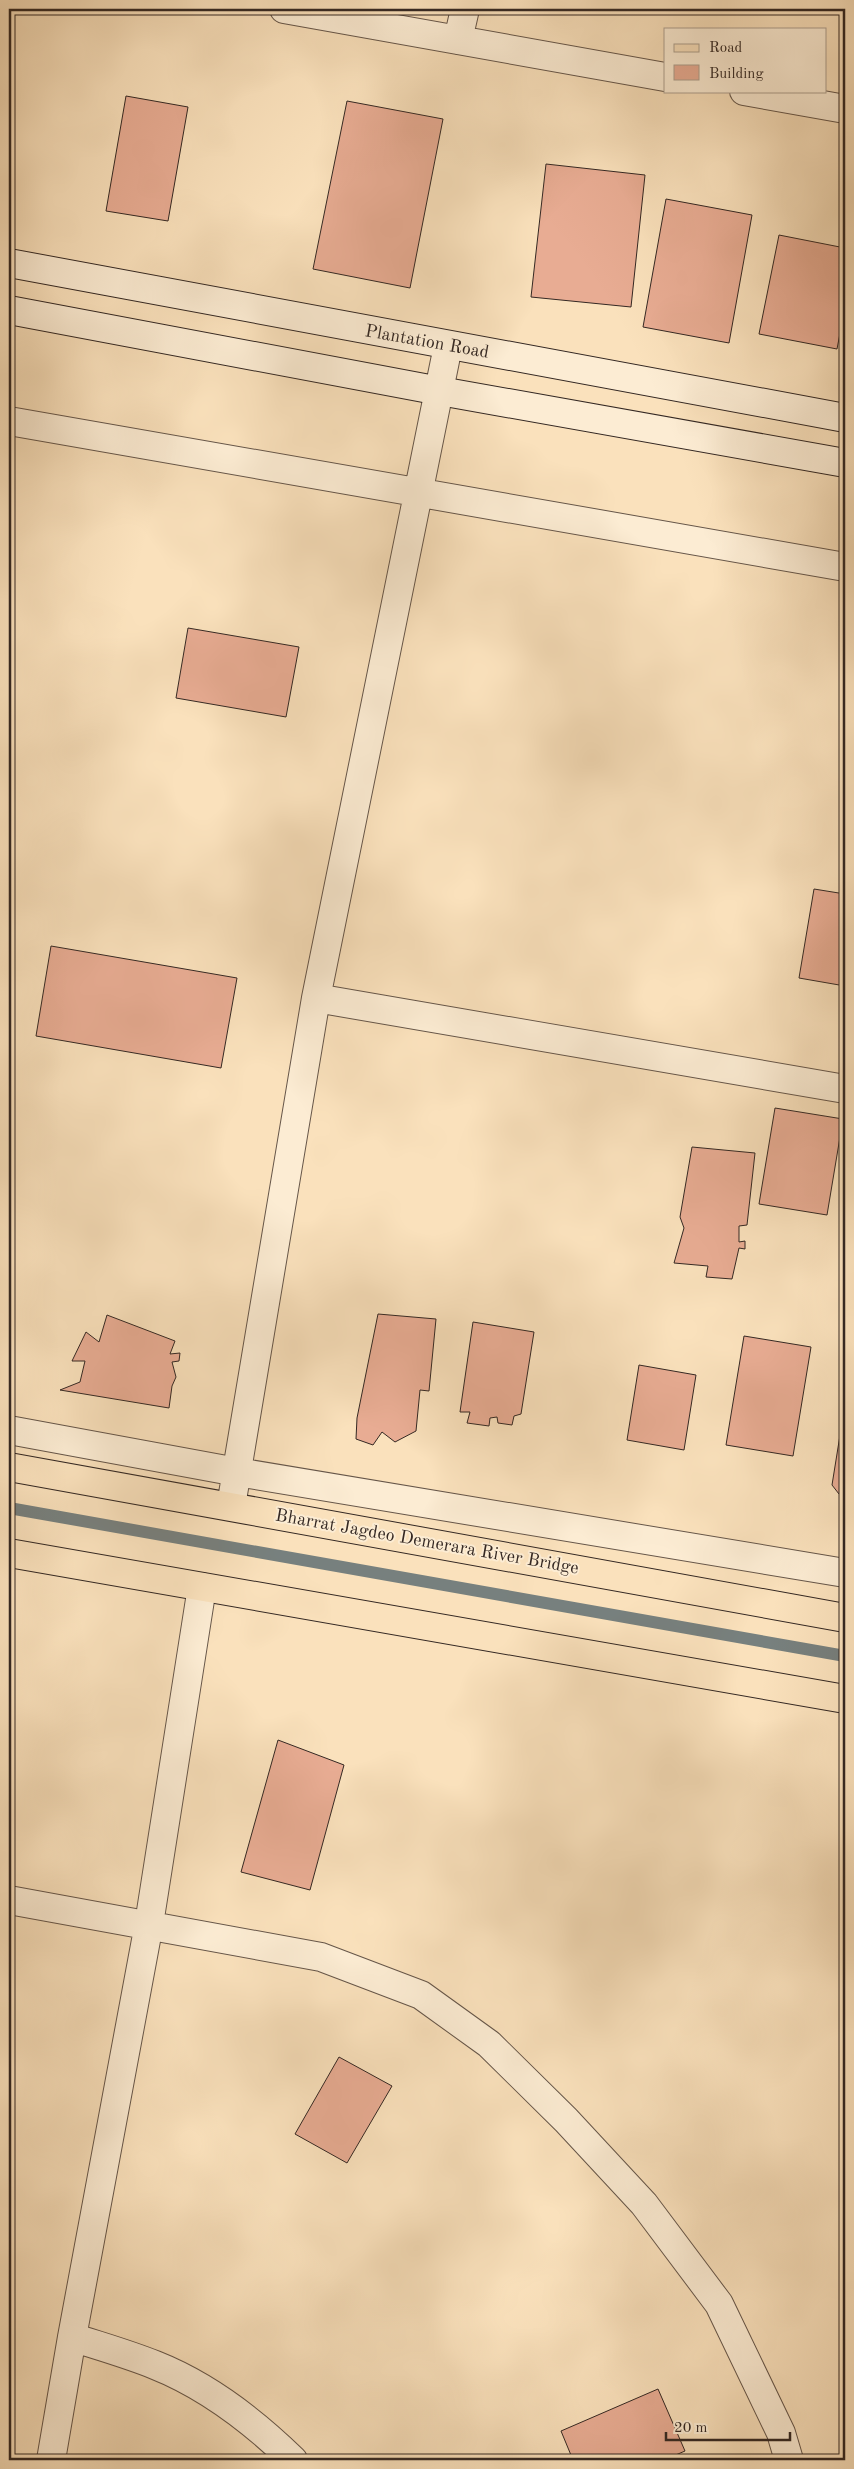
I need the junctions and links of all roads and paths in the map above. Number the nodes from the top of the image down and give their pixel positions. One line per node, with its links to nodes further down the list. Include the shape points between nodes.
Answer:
1 (284, 9): 3 (street)
2 (465, 9): 3 (street)
3 (458, 40): 4 (street)
4 (664, 77)
5 (749, 92): 6 (street)
6 (845, 110)
7 (9, 264): 9 (street, Plantation Road)
8 (9, 310): 10 (street)
9 (448, 346): 10 (street); 11 (street, Plantation Road)
10 (440, 391): 13 (street); 14 (street)
11 (845, 418)
12 (9, 421): 14 (street)
13 (845, 463)
14 (418, 492): 15 (street); 16 (street)
15 (845, 568)
16 (316, 998): 17 (street); 20 (street)
17 (845, 1089)
18 (9, 1430): 20 (street)
19 (9, 1467): 21 (main road, Bharrat Jagdeo Demerara River Bridge)
20 (238, 1472): 21 (street); 23 (street)
21 (231, 1506): 25 (main road, Bharrat Jagdeo Demerara River Bridge)
22 (9, 1553): 24 (main road)
23 (845, 1573)
24 (202, 1587): 26 (main road); 28 (street)
25 (845, 1618)
26 (845, 1699)
27 (9, 1900): 28 (street)
28 (149, 1924): 29 (street); 32 (street, via 321,1957 421,1995 489,2044 644,2204 719,2304 781,2433)
29 (72, 2337): 30 (street); 31 (street, via 156,2366 218,2397 268,2435)
30 (51, 2460)
31 (293, 2460)
32 (789, 2460)

